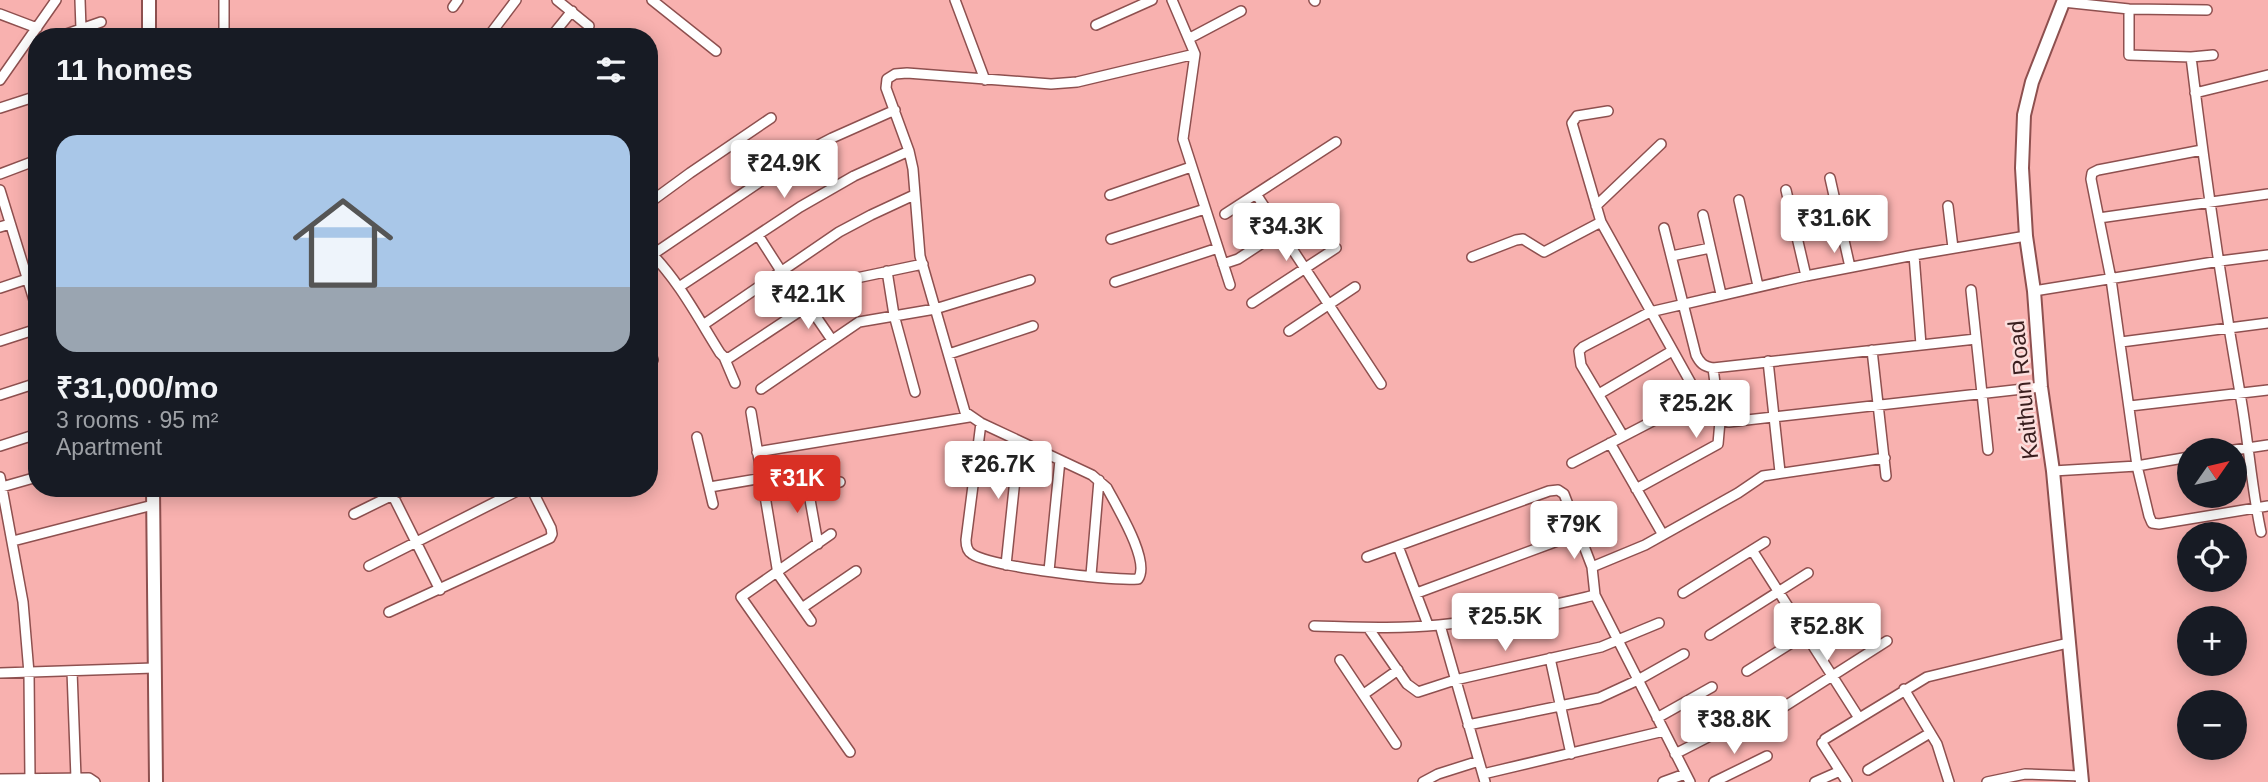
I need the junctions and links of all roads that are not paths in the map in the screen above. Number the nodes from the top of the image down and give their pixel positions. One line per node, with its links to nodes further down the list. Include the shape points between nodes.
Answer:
1 (56, 0): 20 (street)
2 (80, 0): 21 (street)
3 (149, 0): 23 (street)
4 (224, 0): 24 (street)
5 (516, 0): 25 (street)
6 (557, 0): 14 (street)
7 (652, 0): 29 (street)
8 (955, 0): 35 (street)
9 (1152, 0): 18 (street)
10 (1172, 0): 27 (street)
11 (2064, 1): 12 (street); 72 (street, Kaithun Road, via 2024,115)
12 (2129, 9): 13 (street); 32 (street, via 2129,55)
13 (2207, 10)
14 (572, 11): 19 (street); 26 (street)
15 (1241, 11): 27 (street)
16 (0, 14): 20 (street)
17 (101, 22): 22 (street)
18 (1096, 25)
19 (589, 26)
20 (37, 28)
21 (81, 28)
22 (84, 28)
23 (149, 28)
24 (224, 28)
25 (495, 28)
26 (558, 28)
27 (1190, 38): 30 (street)
28 (28, 41): 34 (street)
29 (716, 51)
30 (1195, 54): 35 (street, via 1077,82); 47 (street, via 1183,139)
31 (2213, 55): 32 (street)
32 (2191, 57): 36 (street)
33 (2268, 75): 36 (street)
34 (0, 80)
35 (985, 80): 39 (street, via 895,74 887,79 886,88)
36 (2195, 93): 44 (street)
37 (28, 99): 38 (street)
38 (0, 108)
39 (895, 110): 45 (street); 74 (street, via 801,154)
40 (1608, 111): 59 (street, via 1577,116 1572,123)
41 (771, 118): 56 (street)
42 (1336, 142): 52 (street)
43 (1661, 144): 59 (street)
44 (2202, 150): 58 (street); 65 (street, via 2092,173)
45 (909, 151): 54 (street); 71 (street, via 854,176)
46 (28, 163): 48 (street)
47 (1191, 167): 55 (street); 61 (street)
48 (0, 174)
49 (1829, 178): 87 (street)
50 (0, 190): 67 (street)
51 (1786, 190): 91 (street)
52 (1256, 194): 63 (street); 70 (street)
53 (2268, 194): 58 (street)
54 (914, 195): 85 (street); 89 (street, via 839,232)
55 (1111, 195)
56 (658, 196)
57 (1739, 200): 98 (street)
58 (2211, 203): 65 (street); 83 (street)
59 (1596, 206): 66 (street)
60 (1948, 206): 78 (street)
61 (1205, 209): 73 (street); 75 (street)
62 (1314, 209): 70 (street)
63 (1225, 214)
64 (1703, 215): 77 (street)
65 (2099, 218): 93 (street)
66 (1601, 222): 82 (street, via 1544,252 1523,239); 110 (street)
67 (10, 224): 68 (street); 92 (street)
68 (0, 227)
69 (1664, 228): 81 (street)
70 (1280, 232): 86 (street); 88 (street)
71 (758, 235): 89 (street); 99 (street)
72 (2026, 236): 78 (street); 103 (street, Kaithun Road)
73 (1111, 239)
74 (658, 248)
75 (1218, 248): 86 (street); 96 (street)
76 (1336, 248): 88 (street)
77 (1710, 248): 81 (street); 104 (street)
78 (1953, 248): 79 (street)
79 (1914, 255): 87 (street); 122 (street)
80 (2268, 255): 83 (street)
81 (1672, 256): 106 (street)
82 (1472, 257)
83 (2220, 261): 93 (street); 115 (street)
84 (658, 262): 99 (street)
85 (923, 264): 90 (street); 109 (street)
86 (1223, 264): 97 (street)
87 (1850, 267): 91 (street)
88 (1305, 269): 105 (street); 107 (street)
89 (781, 271): 113 (street)
90 (887, 271): 108 (street, via 847,280); 111 (street)
91 (1806, 276): 98 (street)
92 (27, 279): 95 (street); 101 (street)
93 (2111, 279): 103 (street); 121 (street)
94 (1030, 280): 109 (street)
95 (28, 282)
96 (1115, 282)
97 (1230, 285)
98 (1758, 286): 104 (street)
99 (679, 287): 113 (street)
100 (1355, 287): 107 (street)
101 (0, 288)
102 (1971, 290): 118 (street)
103 (2034, 291): 132 (street, Kaithun Road)
104 (1721, 294): 106 (street)
105 (1252, 303)
106 (1684, 303): 110 (street); 128 (street, via 1696,355 1700,363)
107 (1329, 304): 116 (street); 130 (street)
108 (808, 305): 119 (street); 126 (street, via 735,356)
109 (936, 309): 111 (street); 125 (street)
110 (1650, 312): 124 (street); 137 (street, via 1579,351 1581,365)
111 (894, 315): 119 (street, via 859,322); 135 (street)
112 (2268, 323): 115 (street)
113 (703, 325): 126 (street)
114 (1033, 326): 125 (street)
115 (2229, 328): 121 (street); 136 (street)
116 (1289, 331)
117 (28, 332): 120 (street)
118 (1976, 339): 122 (street); 138 (street)
119 (832, 340): 133 (street)
120 (0, 341)
121 (2121, 342): 142 (street)
122 (1921, 345): 123 (street)
123 (1872, 350): 127 (street); 141 (street)
124 (1672, 351): 137 (street); 140 (street)
125 (949, 354): 144 (street)
126 (724, 357): 129 (street)
127 (1768, 361): 128 (street); 145 (street)
128 (1713, 368): 146 (street)
129 (735, 383)
130 (1381, 384)
131 (28, 386): 139 (street)
132 (2041, 387): 138 (street); 163 (street, Kaithun Road)
133 (761, 388)
134 (2268, 390): 136 (street)
135 (915, 392)
136 (2240, 393): 142 (street); 155 (street)
137 (1599, 394): 148 (street)
138 (1982, 394): 141 (street); 156 (street)
139 (0, 395)
140 (1699, 397): 146 (street, via 1707,412); 148 (street)
141 (1879, 405): 145 (street); 158 (street)
142 (2130, 406): 162 (street)
143 (751, 412): 157 (street)
144 (969, 416): 147 (street); 157 (street)
145 (1775, 417): 146 (street); 164 (street)
146 (1720, 421): 174 (street, via 1718,444)
147 (981, 423): 151 (street); 196 (street, via 966,546 974,555)
148 (1623, 436): 152 (street)
149 (28, 437): 154 (street)
150 (697, 437): 173 (street)
151 (1019, 441): 160 (street); 196 (street)
152 (1610, 443): 161 (street); 174 (street)
153 (2268, 445): 155 (street)
154 (0, 446)
155 (2249, 447): 183 (street)
156 (1988, 450)
157 (757, 452): 167 (street)
158 (1885, 458): 164 (street); 165 (street)
159 (2177, 459): 162 (street)
160 (1060, 460): 169 (street); 200 (street)
161 (1572, 463)
162 (2137, 466): 163 (street); 183 (street, via 2152,523)
163 (2053, 471): 222 (street, Kaithun Road)
164 (1780, 472): 188 (street, via 1756,479)
165 (1886, 476)
166 (0, 477): 172 (street)
167 (761, 479): 170 (street, via 798,472); 173 (street); 201 (street)
168 (28, 480): 172 (street)
169 (1099, 480): 203 (street); 203 (street, via 1107,488 1142,566 1138,579)
170 (806, 482): 171 (street, via 811,487); 192 (street)
171 (840, 482)
172 (2, 488): 189 (street)
173 (709, 488): 180 (street)
174 (1636, 489): 188 (street)
175 (148, 497): 182 (street)
176 (383, 497): 184 (street)
177 (394, 497): 190 (street)
178 (505, 497): 190 (street)
179 (536, 497): 204 (street, via 551,528 550,538)
180 (713, 503)
181 (2268, 506): 183 (street)
182 (143, 507): 189 (street); 226 (street)
183 (2256, 507): 185 (street)
184 (354, 514)
185 (2261, 532)
186 (1579, 533): 193 (street, via 1567,499 1558,490); 198 (street); 206 (street)
187 (831, 534): 192 (street)
188 (1663, 535): 198 (street)
189 (13, 541): 231 (street)
190 (416, 542): 197 (street); 204 (street)
191 (1765, 542): 194 (street)
192 (818, 544): 201 (street)
193 (1398, 546): 195 (street); 206 (street)
194 (1752, 550): 205 (street); 207 (street)
195 (1367, 557)
196 (1006, 565): 200 (street)
197 (369, 566)
198 (1592, 567): 208 (street)
199 (856, 571): 209 (street)
200 (1049, 571): 203 (street)
201 (778, 572): 209 (street); 247 (street, via 741,597)
202 (1808, 573): 205 (street)
203 (1091, 575)
204 (440, 590): 211 (street)
205 (1779, 592): 218 (street); 219 (street)
206 (1417, 593): 214 (street)
207 (1683, 593)
208 (1595, 596): 215 (street); 220 (street)
209 (802, 608): 212 (street)
210 (1844, 610): 219 (street)
211 (389, 612)
212 (811, 621)
213 (1660, 623): 220 (street)
214 (1428, 625): 215 (street); 217 (street)
215 (1440, 625): 233 (street)
216 (1314, 626): 217 (street)
217 (1369, 629): 227 (street)
218 (1710, 635)
219 (1806, 635): 229 (street); 232 (street)
220 (1618, 640): 224 (street); 234 (street)
221 (1887, 641): 232 (street)
222 (2068, 642): 236 (street, via 1927,677); 260 (street, Kaithun Road)
223 (1684, 654): 234 (street)
224 (1550, 658): 233 (street); 238 (street)
225 (1340, 660): 237 (street)
226 (144, 668): 228 (street); 263 (street)
227 (1398, 670): 233 (street, via 1418,692); 237 (street)
228 (72, 671): 231 (street); 254 (street)
229 (1747, 671)
230 (0, 673): 231 (street)
231 (29, 673): 259 (street)
232 (1833, 677): 239 (street); 242 (street)
233 (1455, 680): 243 (street)
234 (1638, 680): 238 (street, via 1598,698); 241 (street)
235 (1712, 687): 241 (street)
236 (1904, 689): 242 (street); 245 (street)
237 (1364, 694): 246 (street)
238 (1561, 707): 243 (street); 248 (street)
239 (1782, 708)
240 (1755, 713): 249 (street)
241 (1657, 718): 244 (street)
242 (1859, 718): 253 (street, via 1824,741)
243 (1468, 725): 251 (street)
244 (1664, 731): 248 (street); 249 (street)
245 (1930, 733): 252 (street); 269 (street)
246 (1396, 744)
247 (850, 752)
248 (1571, 754): 255 (street)
249 (1675, 754): 256 (street)
250 (1767, 756): 266 (street)
251 (1479, 761): 255 (street); 264 (street)
252 (1868, 770)
253 (1840, 771): 267 (street); 268 (street)
254 (76, 778): 259 (street); 262 (street)
255 (1484, 778)
256 (1688, 778): 265 (street)
257 (2025, 778): 260 (street); 270 (street)
258 (0, 779): 261 (street)
259 (30, 779): 261 (street)
260 (2082, 779)
261 (18, 780)
262 (95, 782)
263 (156, 782)
264 (1423, 782)
265 (1663, 782)
266 (1714, 782)
267 (1815, 782)
268 (1847, 782)
269 (1949, 782)
270 (1987, 782)

